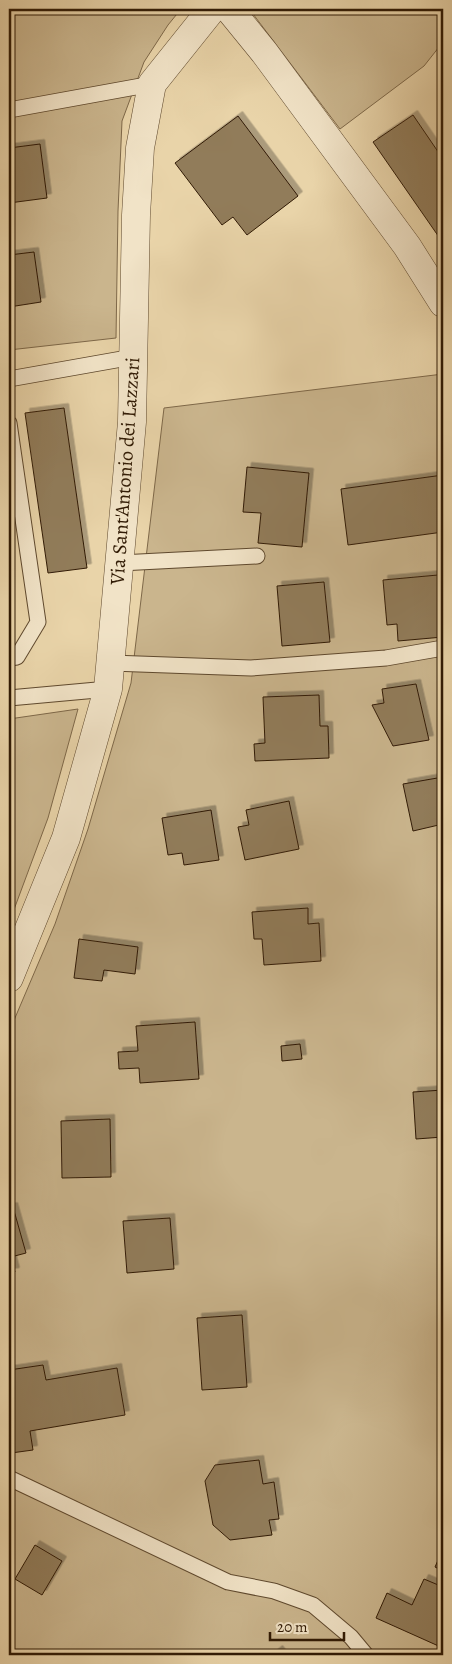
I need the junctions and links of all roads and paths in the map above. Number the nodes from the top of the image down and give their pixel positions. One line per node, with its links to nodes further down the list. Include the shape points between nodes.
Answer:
1 (212, 9): 3 (street, Via Sant'Antonio dei Lazzari)
2 (229, 9): 5 (street, via 401,238)
3 (152, 84): 4 (lane); 6 (street, Via Sant'Antonio dei Lazzari, via 140,148)
4 (9, 110)
5 (443, 303)
6 (133, 357): 7 (lane); 10 (street, Via Sant'Antonio dei Lazzari, via 132,422)
7 (9, 379)
8 (9, 423): 12 (lane, via 38,622 17,657)
9 (257, 556): 10 (lane)
10 (120, 563): 13 (street, Via Sant'Antonio dei Lazzari)
11 (443, 648): 13 (lane, via 386,658)
12 (9, 658)
13 (110, 676): 14 (lane); 15 (street, Via Sant'Antonio dei Lazzari, via 66,838)
14 (9, 698)
15 (17, 940): 16 (street, Via Sant'Antonio dei Lazzari)
16 (9, 978)
17 (9, 1478): 18 (lane, via 228,1582 274,1591 312,1605)
18 (366, 1655)

